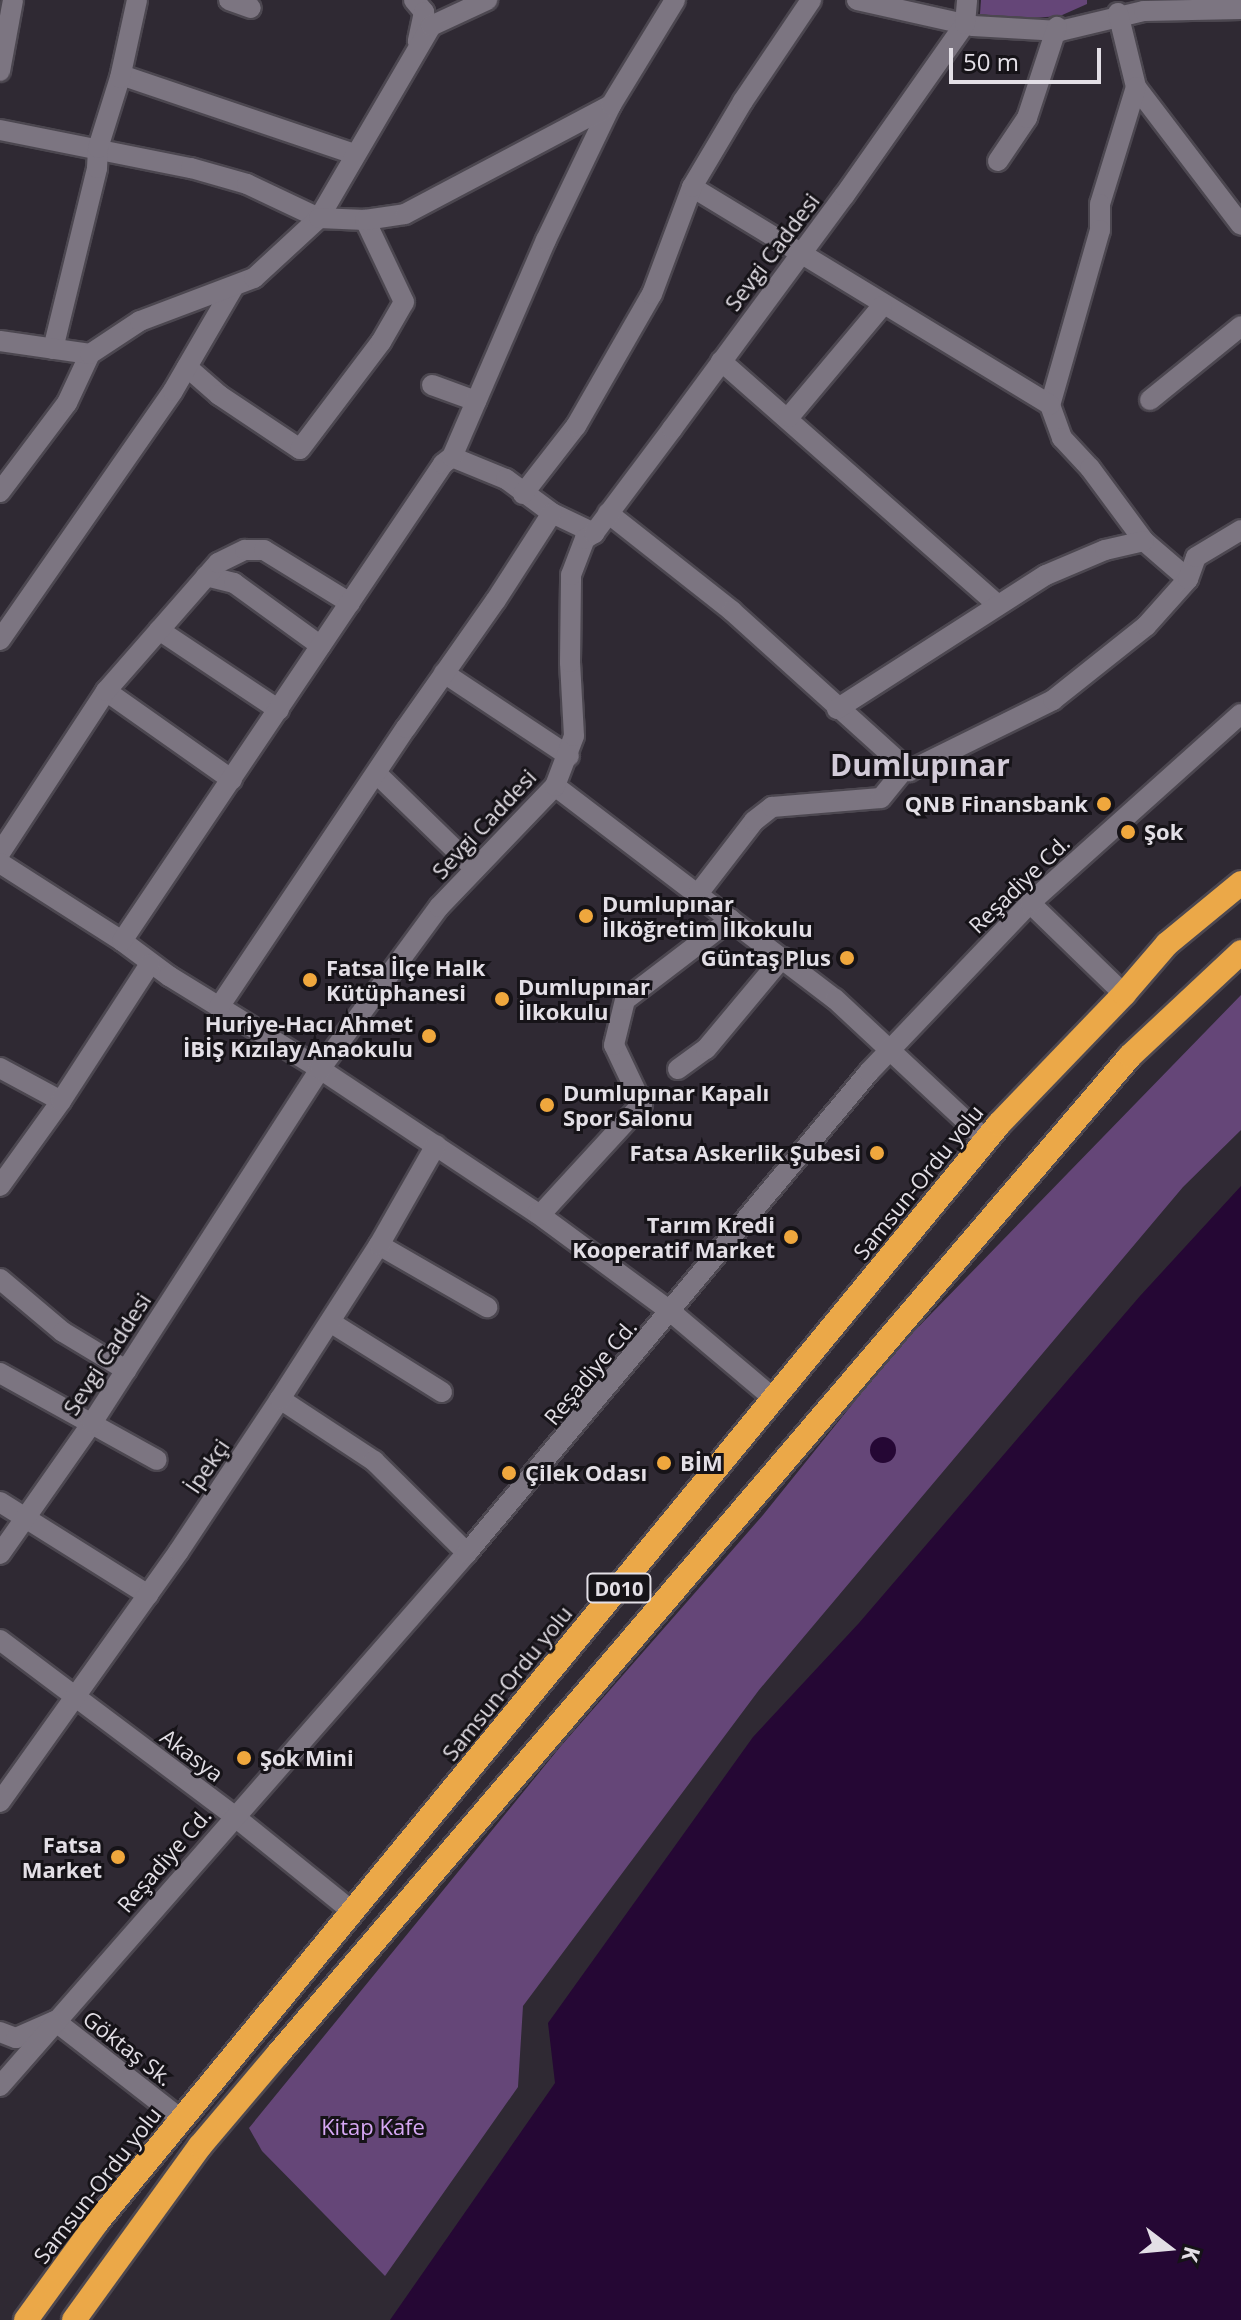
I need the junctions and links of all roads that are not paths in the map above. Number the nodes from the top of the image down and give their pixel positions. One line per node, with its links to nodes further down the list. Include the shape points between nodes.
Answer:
1 (13, 0): 17 (street)
2 (137, 0): 18 (street)
3 (229, 0): 11 (street)
4 (414, 0): 16 (street, via 424,12)
5 (487, 0): 16 (street, via 431,26)
6 (675, 0): 20 (street)
7 (811, 0): 25 (street)
8 (857, 0): 14 (street)
9 (877, 0): 14 (street)
10 (967, 0): 14 (street)
11 (251, 8)
12 (1241, 8): 13 (street)
13 (1118, 15): 15 (street); 19 (street)
14 (965, 23): 15 (street); 29 (street, Sevgi Caddesi)
15 (1057, 29): 24 (street, via 1027,118)
16 (417, 45): 23 (street)
17 (0, 71)
18 (121, 75): 22 (street); 23 (street)
19 (1136, 87): 28 (street); 41 (street, via 1100,204 1100,230)
20 (611, 105): 27 (street, via 405,214); 40 (street)
21 (0, 130): 22 (street)
22 (98, 148): 26 (street, via 247,184); 34 (street)
23 (355, 154): 26 (street)
24 (998, 161)
25 (692, 187): 29 (street); 45 (street, via 652,294 576,426)
26 (319, 218): 27 (street); 30 (street, via 254,278)
27 (365, 220): 37 (street, via 404,302 381,342 300,449)
28 (1241, 225)
29 (801, 254): 31 (street); 36 (street, Sevgi Caddesi)
30 (233, 288): 35 (street, via 140,321); 37 (street)
31 (882, 306): 41 (street); 42 (street)
32 (1241, 326): 39 (street)
33 (0, 341): 34 (street)
34 (53, 349): 35 (street)
35 (90, 354): 44 (street, via 67,403)
36 (721, 361): 42 (street); 47 (street, Sevgi Caddesi)
37 (187, 367): 56 (street)
38 (432, 385): 40 (street)
39 (1150, 400)
40 (476, 401): 43 (street)
41 (1050, 405): 50 (street, via 1062,438)
42 (789, 417): 54 (street)
43 (452, 457): 45 (street, via 506,479); 53 (street)
44 (0, 492)
45 (523, 494): 46 (street)
46 (552, 513): 49 (street); 58 (street)
47 (608, 513): 49 (street, Sevgi Caddesi); 60 (street, via 732,611)
48 (1241, 530): 52 (street, via 1196,557)
49 (594, 533): 63 (street, Sevgi Caddesi, via 585,539 571,575 574,736)
50 (1144, 541): 52 (street); 54 (street, via 1105,550 1046,575)
51 (206, 576): 53 (street, via 218,563 245,550 264,550); 55 (street); 57 (street, via 234,583)
52 (1188, 579): 64 (street, via 1146,626 1053,700 909,771)
53 (350, 603): 57 (street)
54 (997, 604): 60 (street)
55 (159, 630): 59 (street); 61 (street)
56 (0, 640)
57 (321, 646): 61 (street)
58 (444, 673): 63 (street); 65 (street)
59 (106, 691): 66 (street); 68 (street)
60 (837, 709): 64 (street)
61 (279, 710): 66 (street)
62 (1241, 714): 73 (street, Reşadiye Cd.)
63 (569, 756): 67 (street, Sevgi Caddesi)
64 (905, 768): 72 (street, via 881,798 772,807 754,821)
65 (378, 775): 70 (street); 80 (street)
66 (232, 780): 75 (street)
67 (555, 786): 70 (street, Sevgi Caddesi); 72 (street)
68 (0, 853)
69 (0, 863): 75 (street)
70 (475, 869): 83 (street, Sevgi Caddesi, via 439,907)
71 (1241, 883): 79 (highway, Samsun-Ordu yolu / D010, via 1167,944)
72 (697, 895): 74 (street)
73 (1030, 903): 79 (street); 81 (street, Reşadiye Cd.)
74 (731, 919): 77 (street); 89 (street, via 625,1000 614,1045 642,1104)
75 (122, 941): 78 (street)
76 (1241, 952): 117 (highway, D010, via 1130,1056 298,2030 200,2146)
77 (782, 958): 81 (street); 84 (street, via 706,1049)
78 (150, 964): 80 (street); 85 (street)
79 (1124, 994): 86 (highway, Samsun-Ordu yolu / D010)
80 (219, 1007): 83 (street)
81 (890, 1050): 86 (street); 93 (street, Reşadiye Cd.)
82 (0, 1068): 85 (street)
83 (320, 1069): 87 (street); 95 (street, Sevgi Caddesi)
84 (678, 1069)
85 (61, 1101): 88 (street)
86 (986, 1140): 99 (highway, Samsun-Ordu yolu / D010)
87 (436, 1145): 89 (street); 90 (street, İpekçi)
88 (0, 1186)
89 (540, 1215): 93 (street)
90 (379, 1245): 92 (street); 94 (street, İpekçi)
91 (0, 1279): 95 (street, via 63,1332)
92 (487, 1307)
93 (670, 1311): 99 (street); 104 (street, Reşadiye Cd.)
94 (330, 1322): 97 (street); 98 (street, İpekçi)
95 (126, 1370): 100 (street, Sevgi Caddesi)
96 (0, 1373): 100 (street)
97 (442, 1392)
98 (280, 1399): 104 (street, via 374,1461); 106 (street, İpekçi)
99 (774, 1399): 111 (highway, Samsun-Ordu yolu / D010)
100 (92, 1423): 101 (street); 103 (street, Sevgi Caddesi)
101 (157, 1460)
102 (0, 1502): 103 (street)
103 (26, 1518): 105 (street, Sevgi Caddesi); 106 (street)
104 (467, 1553): 110 (street, Reşadiye Cd.)
105 (0, 1554)
106 (148, 1595): 108 (street, İpekçi)
107 (0, 1640): 108 (street, Akasya)
108 (75, 1696): 109 (street, İpekçi); 110 (street, Akasya)
109 (0, 1802)
110 (234, 1816): 111 (street, Akasya); 112 (street, Reşadiye Cd.)
111 (353, 1912): 115 (highway, Samsun-Ordu yolu / D010)
112 (55, 2021): 113 (street, Göktaş Sk., via 16,2038); 114 (street, Reşadiye Cd.); 115 (street, Göktaş Sk.)
113 (0, 2032)
114 (0, 2086)
115 (181, 2119): 116 (highway, Samsun-Ordu yolu / D010)
116 (26, 2320)
117 (74, 2320)

